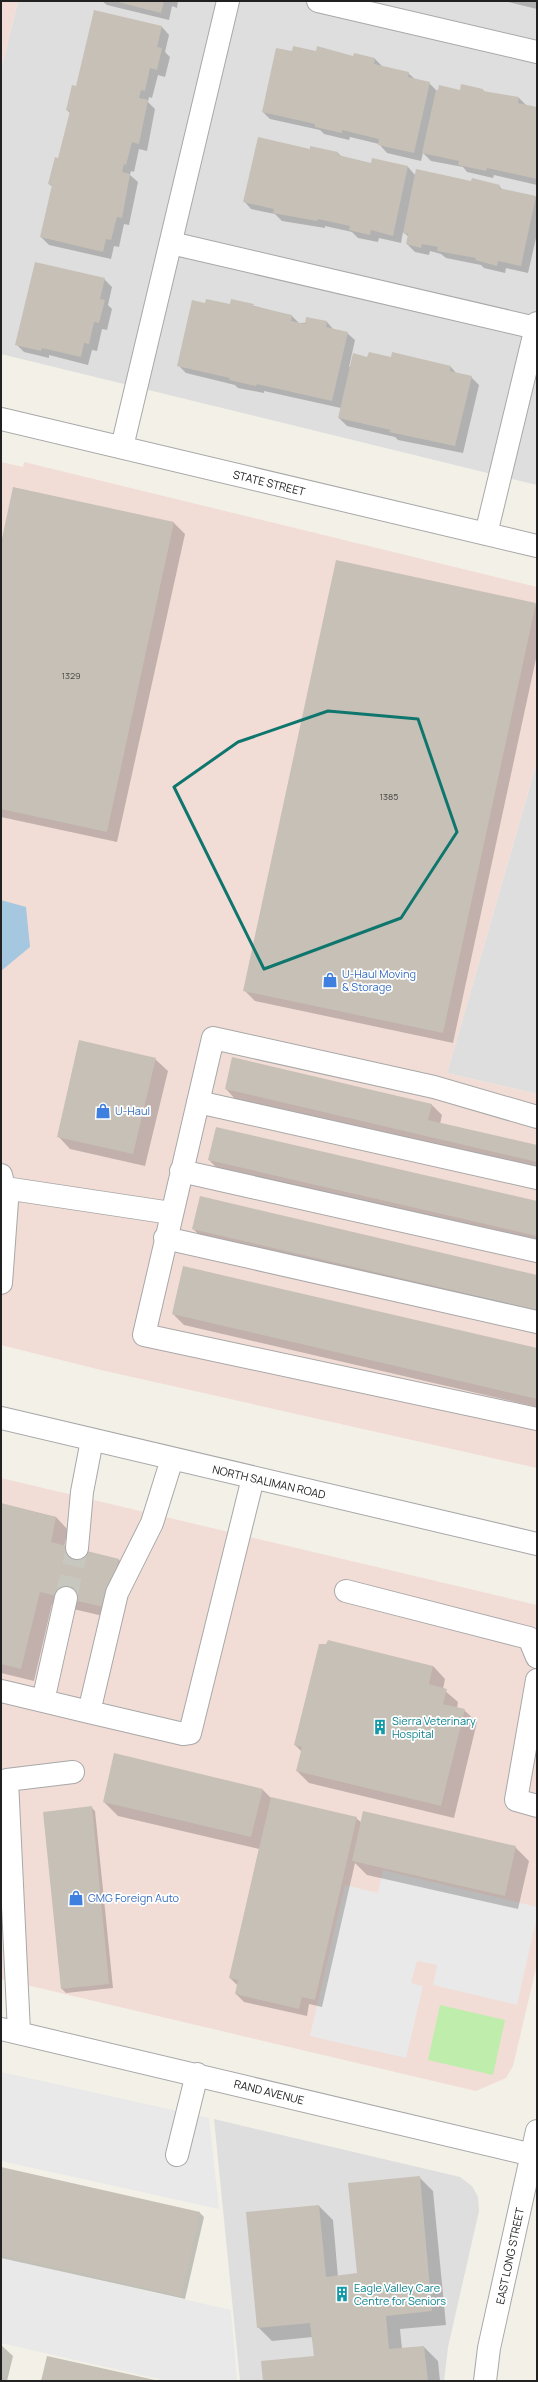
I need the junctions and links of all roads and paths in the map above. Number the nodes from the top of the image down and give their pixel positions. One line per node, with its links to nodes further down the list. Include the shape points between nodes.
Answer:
1 (228, 1): 4 (street)
2 (318, 1): 3 (street)
3 (537, 52)
4 (170, 242): 5 (street); 7 (street)
5 (536, 325): 8 (street)
6 (1, 418): 7 (street, STATE STREET)
7 (122, 447): 8 (street, STATE STREET)
8 (486, 534): 9 (street, STATE STREET)
9 (537, 546)
10 (198, 1102): 11 (street, via 213,1038 434,1088); 12 (street); 13 (street)
11 (537, 1116)
12 (181, 1171): 15 (street); 17 (street)
13 (537, 1178)
14 (3, 1182): 15 (street); 18 (street, via 6,1226)
15 (171, 1213): 16 (street)
16 (165, 1238): 19 (street); 21 (street, via 144,1335)
17 (537, 1251)
18 (1, 1283)
19 (537, 1322)
20 (1, 1418): 22 (street, NORTH SALIMAN ROAD)
21 (537, 1419)
22 (92, 1440): 23 (street, NORTH SALIMAN ROAD); 26 (street, via 82,1492)
23 (172, 1459): 24 (street, NORTH SALIMAN ROAD); 33 (street, via 155,1516 117,1593)
24 (253, 1478): 25 (street, NORTH SALIMAN ROAD); 33 (street, via 190,1733 183,1734)
25 (537, 1544)
26 (77, 1548)
27 (346, 1591): 29 (street, via 529,1638)
28 (66, 1598): 32 (street)
29 (537, 1657)
30 (537, 1680): 35 (street, via 516,1800)
31 (1, 1691): 32 (street)
32 (43, 1701): 33 (street)
33 (89, 1712)
34 (73, 1772): 36 (street, via 8,1780)
35 (537, 1806)
36 (10, 2030): 37 (street, RAND AVENUE)
37 (197, 2074): 39 (street); 40 (street, RAND AVENUE)
38 (537, 2131): 40 (street, EAST LONG STREET)
39 (177, 2155)
40 (534, 2155): 41 (street, EAST LONG STREET, via 489,2348)
41 (485, 2381)

